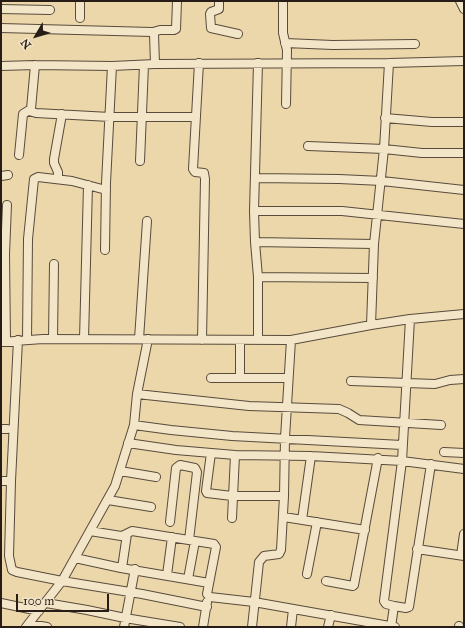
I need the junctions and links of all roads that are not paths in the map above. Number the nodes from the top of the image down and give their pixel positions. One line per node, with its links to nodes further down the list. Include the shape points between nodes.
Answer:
1 (80, 1): 9 (street)
2 (177, 1): 11 (street, via 176,29)
3 (219, 1): 12 (street, via 219,9 210,14 211,28)
4 (282, 1): 13 (street, via 283,33)
5 (460, 1): 7 (street)
6 (1, 9): 8 (street)
7 (464, 9)
8 (50, 10)
9 (80, 18)
10 (1, 28): 11 (street)
11 (153, 32): 20 (street)
12 (238, 34)
13 (286, 42): 14 (street, via 332,45); 16 (street)
14 (415, 44)
15 (464, 61): 19 (street)
16 (288, 62): 18 (street); 19 (street); 25 (street)
17 (199, 63): 18 (street); 20 (street); 28 (street)
18 (258, 63): 38 (street)
19 (389, 63): 31 (street)
20 (155, 64): 22 (street)
21 (35, 65): 23 (street); 24 (street); 26 (street)
22 (144, 65): 24 (street); 30 (street)
23 (1, 66)
24 (112, 66): 29 (street)
25 (286, 104)
26 (29, 111): 27 (street); 36 (street, via 24,114)
27 (62, 114): 29 (street); 39 (street, via 54,159)
28 (195, 116): 30 (street); 64 (street, via 193,170 204,173 206,178)
29 (110, 117): 30 (street); 42 (street)
30 (143, 117): 37 (street)
31 (385, 118): 32 (street); 34 (street)
32 (464, 122)
33 (308, 146): 34 (street)
34 (384, 149): 35 (street, via 422,153); 40 (street)
35 (464, 153)
36 (19, 155)
37 (140, 161)
38 (256, 178): 40 (street); 45 (street)
39 (58, 179): 41 (street); 63 (street, via 34,179 28,239)
40 (382, 181): 43 (street); 46 (street)
41 (88, 185): 42 (street); 59 (street)
42 (106, 190): 51 (street)
43 (464, 190)
44 (7, 205): 68 (street)
45 (254, 211): 46 (street, via 342,211); 49 (street)
46 (378, 214): 48 (street); 50 (street)
47 (147, 221): 60 (street)
48 (464, 224)
49 (255, 242): 50 (street); 53 (street)
50 (374, 244): 54 (street)
51 (105, 250)
52 (54, 264): 58 (street)
53 (258, 277): 54 (street); 66 (street)
54 (373, 278): 57 (street)
55 (464, 314): 56 (street)
56 (410, 319): 57 (street); 74 (street)
57 (371, 325): 67 (street)
58 (53, 339): 59 (street); 63 (street)
59 (84, 339): 60 (street)
60 (139, 339): 61 (street)
61 (148, 339): 64 (street); 75 (street)
62 (18, 340): 63 (street); 68 (street); 95 (street)
63 (27, 340)
64 (202, 340): 65 (street)
65 (240, 340): 66 (street); 70 (street)
66 (258, 340): 67 (street)
67 (290, 340): 71 (street)
68 (4, 342)
69 (211, 378): 70 (street)
70 (240, 378): 71 (street)
71 (288, 378): 76 (street)
72 (464, 379): 74 (street, via 435,384)
73 (352, 381): 74 (street)
74 (407, 383): 77 (street)
75 (138, 394): 76 (street); 79 (street)
76 (287, 408): 77 (street, via 339,409 359,420); 80 (street)
77 (404, 422): 78 (street); 82 (street)
78 (441, 425)
79 (134, 426): 80 (street, via 232,436); 81 (street)
80 (285, 438): 82 (street); 87 (street)
81 (128, 443): 84 (street); 93 (street)
82 (402, 445): 90 (street)
83 (444, 452): 85 (street)
84 (210, 453): 86 (street); 97 (street, via 206,492)
85 (464, 453)
86 (235, 455): 87 (street); 97 (street)
87 (285, 455): 88 (street); 98 (street)
88 (311, 456): 89 (street); 105 (street)
89 (378, 458): 90 (street); 108 (street)
90 (402, 461): 91 (street); 130 (street, via 384,601)
91 (431, 464): 92 (street); 114 (street)
92 (464, 469)
93 (120, 471): 94 (street); 99 (street)
94 (156, 477)
95 (11, 480): 96 (street); 101 (street)
96 (1, 481)
97 (232, 496): 98 (street); 104 (street)
98 (284, 496): 103 (street)
99 (108, 500): 100 (street); 109 (street)
100 (151, 507)
101 (10, 513): 102 (street); 122 (street, via 9,556 12,570)
102 (1, 514)
103 (284, 517): 105 (street); 127 (street, via 280,553 264,556 259,562)
104 (232, 518)
105 (302, 520): 107 (street)
106 (170, 522): 113 (street, via 176,468 180,465 195,468 197,472)
107 (317, 522): 108 (street); 119 (street)
108 (365, 530): 123 (street, via 354,585)
109 (90, 531): 110 (street, via 120,536); 116 (street)
110 (127, 534): 112 (street, via 132,531); 117 (street)
111 (464, 534): 115 (street)
112 (172, 537): 113 (street); 120 (street)
113 (192, 540): 121 (street); 124 (street, via 215,545)
114 (417, 549): 115 (street); 130 (street, via 409,606)
115 (463, 555)
116 (75, 558): 117 (street); 122 (street)
117 (122, 568): 118 (street)
118 (134, 569): 120 (street); 125 (street)
119 (307, 574)
120 (167, 575): 121 (street)
121 (188, 579): 124 (street)
122 (62, 581): 125 (street); 129 (street)
123 (326, 581)
124 (209, 582): 126 (street)
125 (130, 592): 131 (street); 135 (street)
126 (208, 595): 127 (street); 131 (street)
127 (254, 602): 132 (street); 142 (street)
128 (1, 603): 133 (street)
129 (46, 603): 133 (street); 135 (street)
130 (394, 606): 145 (street)
131 (207, 607): 141 (street)
132 (293, 609): 134 (street); 143 (street)
133 (39, 611): 137 (street)
134 (331, 615): 136 (street); 144 (street)
135 (125, 618): 139 (street); 140 (street)
136 (359, 624): 145 (street)
137 (27, 625): 138 (street)
138 (47, 627)
139 (124, 627)
140 (180, 627)
141 (203, 627)
142 (252, 627)
143 (291, 627)
144 (328, 627)
145 (393, 627)

